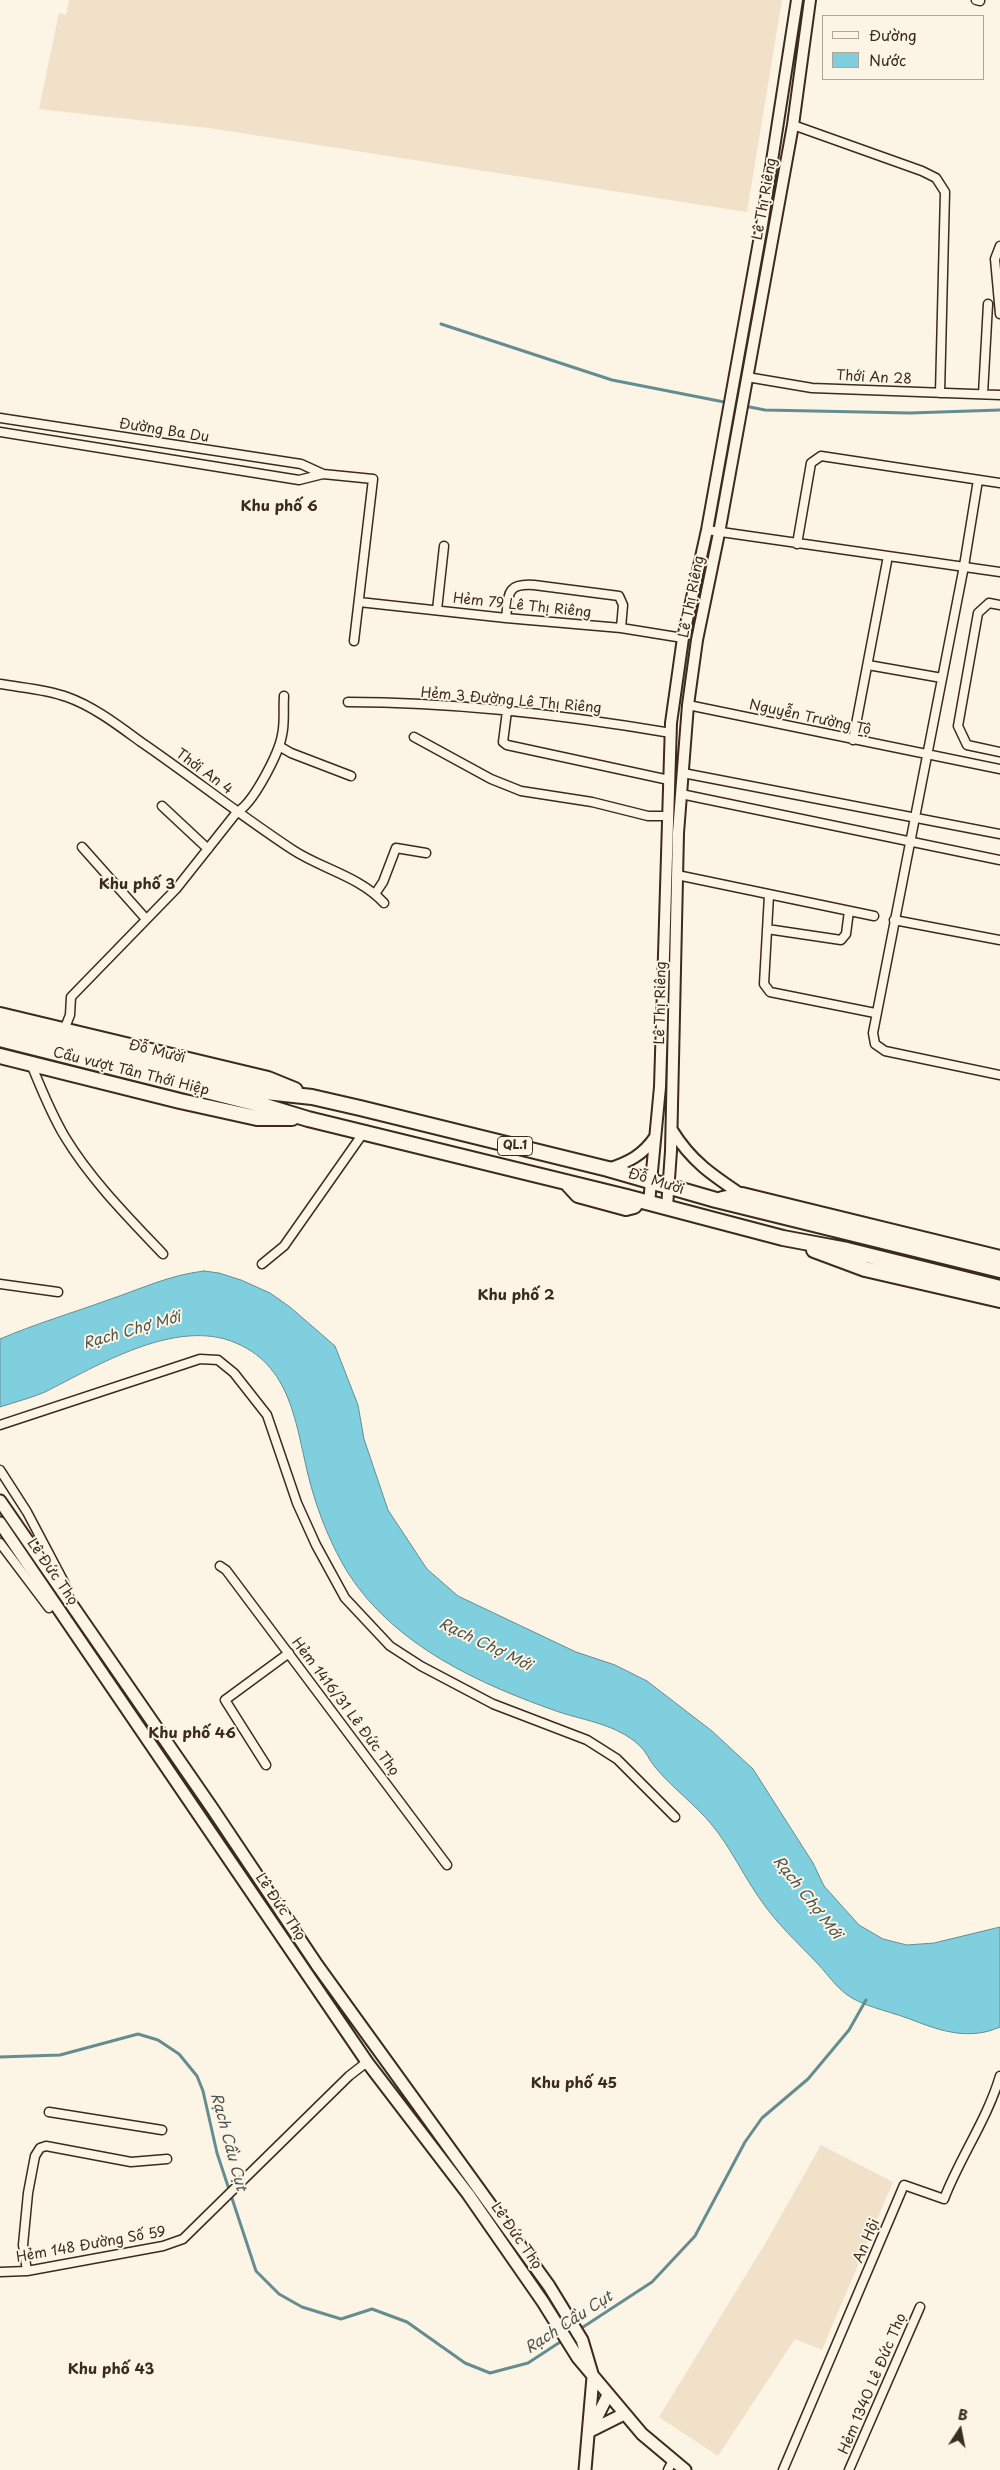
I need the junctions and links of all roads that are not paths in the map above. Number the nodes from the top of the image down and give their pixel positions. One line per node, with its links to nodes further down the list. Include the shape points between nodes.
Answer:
1 (797, 0): 20 (street, Lê Thị Riêng, via 781,116)
2 (810, 0): 5 (street, Lê Thị Riêng)
3 (976, 0): 4 (street)
4 (980, 1)
5 (793, 125): 9 (street, Lê Thị Riêng); 10 (street, via 936,178 945,192)
6 (1000, 246): 8 (street, via 995,259)
7 (988, 304): 11 (street)
8 (1000, 314)
9 (747, 377): 10 (street, Thới An 28, via 812,388); 21 (street, Lê Thị Riêng)
10 (940, 393): 11 (street, Thới An 28)
11 (984, 394): 12 (street, Thới An 28)
12 (1000, 395)
13 (0, 418): 15 (street, Đường Ba Du)
14 (0, 432): 16 (street, Đường Ba Du)
15 (164, 444): 16 (street); 17 (street, Đường Ba Du, via 301,464)
16 (166, 459): 17 (street, Đường Ba Du, via 299,480)
17 (323, 474): 27 (street, Đường Ba Du, via 373,479)
18 (978, 480): 19 (street); 22 (street, via 820,456 811,463); 25 (street)
19 (1000, 483)
20 (707, 530): 21 (street); 32 (street, Lê Thị Riêng)
21 (719, 532): 22 (street); 39 (street, Lê Thị Riêng, via 697,640)
22 (797, 544): 24 (street)
23 (444, 546): 29 (street)
24 (888, 556): 25 (street); 34 (street)
25 (964, 566): 26 (street); 35 (street)
26 (1000, 572)
27 (359, 602): 29 (street, Hẻm 79 Lê Thị Riêng); 33 (street)
28 (1000, 605): 45 (street, via 989,603 978,613 958,726 967,745)
29 (437, 610): 30 (street, Hẻm 79 Lê Thị Riêng)
30 (506, 618): 31 (street, Hẻm 79 Lê Thị Riêng); 31 (street, via 513,587 534,585 619,596 623,605)
31 (621, 628): 32 (street, Hẻm 79 Lê Thị Riêng)
32 (683, 638): 41 (street, Lê Thị Riêng)
33 (354, 641)
34 (868, 665): 35 (street); 43 (street)
35 (942, 678): 46 (street)
36 (0, 684): 53 (street, Thới An 4, via 30,687 67,697 88,708)
37 (284, 696): 44 (street)
38 (348, 702): 40 (street, Hẻm 3 Đường Lê Thị Riêng)
39 (688, 705): 43 (street, Nguyễn Trường Tộ); 48 (street, Lê Thị Riêng)
40 (507, 711): 41 (street, Hẻm 3 Đường Lê Thị Riêng); 50 (street, via 503,742 506,745)
41 (671, 733): 50 (street, Lê Thị Riêng)
42 (414, 737): 54 (street, via 491,779 521,791 648,816)
43 (854, 740): 46 (street, Nguyễn Trường Tộ)
44 (279, 746): 49 (street); 53 (street, via 258,787)
45 (1000, 752)
46 (927, 755): 47 (street, Nguyễn Trường Tộ); 55 (street)
47 (1000, 769)
48 (683, 772): 51 (street, Lê Thị Riêng); 55 (street)
49 (351, 776)
50 (669, 780): 54 (street, Lê Thị Riêng)
51 (681, 794): 57 (street); 62 (street, Lê Thị Riêng)
52 (162, 806): 59 (street)
53 (238, 812): 59 (street); 63 (street, Thới An 4, via 295,851)
54 (668, 816): 85 (street, Lê Thị Riêng)
55 (915, 817): 56 (street); 57 (street)
56 (1000, 834)
57 (911, 842): 61 (street); 69 (street)
58 (82, 847): 68 (street)
59 (208, 849): 68 (street, via 176,889)
60 (426, 853): 63 (street, via 396,848 384,882)
61 (1000, 860)
62 (678, 875): 64 (street); 83 (street, Lê Thị Riêng)
63 (376, 894): 65 (street, Thới An 4)
64 (769, 895): 66 (street); 70 (street)
65 (384, 903)
66 (849, 911): 67 (street); 70 (street, via 846,934 841,940)
67 (874, 916)
68 (146, 919): 75 (street, via 71,997 70,1015)
69 (894, 920): 71 (street); 72 (street)
70 (767, 929): 72 (street, via 764,984 770,992)
71 (1000, 940)
72 (875, 1013): 79 (street, via 872,1033 875,1044 885,1051)
73 (0, 1015): 75 (highway, Đỗ Mười / QL.1)
74 (0, 1027): 81 (highway, Cầu vượt Tân Thới Hiệp / QL.1)
75 (64, 1030): 80 (highway, Đỗ Mười / QL.1, via 268,1079)
76 (0, 1039): 81 (highway, Cầu vượt Tân Thới Hiệp / QL.1)
77 (0, 1056): 78 (highway, Đỗ Mười / QL.1)
78 (31, 1064): 82 (highway, Đỗ Mười / QL.1, via 257,1118); 94 (street, via 65,1137 112,1201)
79 (1000, 1075)
80 (312, 1097): 81 (highway, Đỗ Mười / QL.1); 86 (highway, Đỗ Mười / QL.1)
81 (264, 1098): 82 (highway, Đỗ Mười / QL.1)
82 (308, 1118): 84 (highway, Đỗ Mười / QL.1)
83 (671, 1129): 88 (street, Lê Thị Riêng); 89 (street, via 684,1150 701,1167)
84 (364, 1132): 91 (highway, Đỗ Mười / QL.1); 96 (street, via 284,1246)
85 (656, 1136): 86 (street, via 631,1161); 87 (street, Lê Thị Riêng)
86 (608, 1169): 87 (highway, Đỗ Mười / QL.1)
87 (652, 1180): 88 (highway, Đỗ Mười / QL.1); 91 (street, Lê Thị Riêng)
88 (670, 1186): 90 (highway, Đỗ Mười / QL.1); 92 (street, Lê Thị Riêng)
89 (742, 1195): 90 (highway, QL.1); 95 (highway, QL.1)
90 (716, 1200): 97 (highway, Đỗ Mười / QL.1)
91 (643, 1201): 92 (highway, Đỗ Mười / QL.1)
92 (667, 1207): 93 (highway, Đỗ Mười / QL.1)
93 (783, 1238): 99 (highway, Đỗ Mười / QL.1, via 847,1250); 101 (highway, Đỗ Mười / QL.1, via 846,1264)
94 (163, 1254)
95 (1000, 1258)
96 (262, 1264)
97 (1000, 1270)
98 (0, 1284): 100 (street)
99 (1000, 1288)
100 (58, 1292)
101 (1000, 1300)
102 (0, 1425): 112 (street, via 200,1359 218,1360 234,1373 267,1414 297,1503 316,1545 345,1598 390,1646 493,1704 587,1740 617,1759)
103 (0, 1470): 108 (street, Lê Đức Thọ, via 27,1512 64,1584)
104 (0, 1501): 108 (main road, Lê Đức Thọ)
105 (0, 1523): 114 (main road, Lê Đức Thọ)
106 (0, 1543): 109 (street, Lê Đức Thọ)
107 (220, 1566): 110 (street, Hẻm 1416/31 Lê Đức Thọ)
108 (64, 1593): 113 (main road, Lê Đức Thọ)
109 (49, 1608)
110 (289, 1653): 111 (street, via 225,1700); 115 (street, Hẻm 1416/31 Lê Đức Thọ)
111 (266, 1765)
112 (675, 1817)
113 (227, 1830): 114 (main road); 116 (main road, Lê Đức Thọ)
114 (216, 1839): 117 (main road, Lê Đức Thọ)
115 (447, 1865)
116 (376, 2048): 117 (street); 125 (main road, Lê Đức Thọ, via 492,2204 554,2295 582,2340)
117 (367, 2062): 122 (street, Hẻm 148 Đường Số 59, via 182,2238 163,2246); 125 (main road, Lê Đức Thọ, via 468,2194)
118 (1000, 2076): 132 (street, An Hội, via 994,2097 944,2199 904,2185)
119 (49, 2112): 120 (street)
120 (162, 2130)
121 (167, 2159): 122 (street, via 131,2162 46,2146 40,2148 34,2156 28,2193 23,2245)
122 (27, 2271): 123 (street, Hẻm 148 Đường Số 59)
123 (2, 2272)
124 (920, 2307): 133 (street, Hẻm 1340 Lê Đức Thọ)
125 (594, 2378): 126 (main road); 128 (main road)
126 (608, 2394): 127 (main road); 128 (main road)
127 (624, 2414): 128 (main road); 129 (main road)
128 (590, 2431): 130 (main road)
129 (671, 2465): 131 (main road)
130 (585, 2470)
131 (685, 2470)
132 (783, 2470)
133 (849, 2470)

